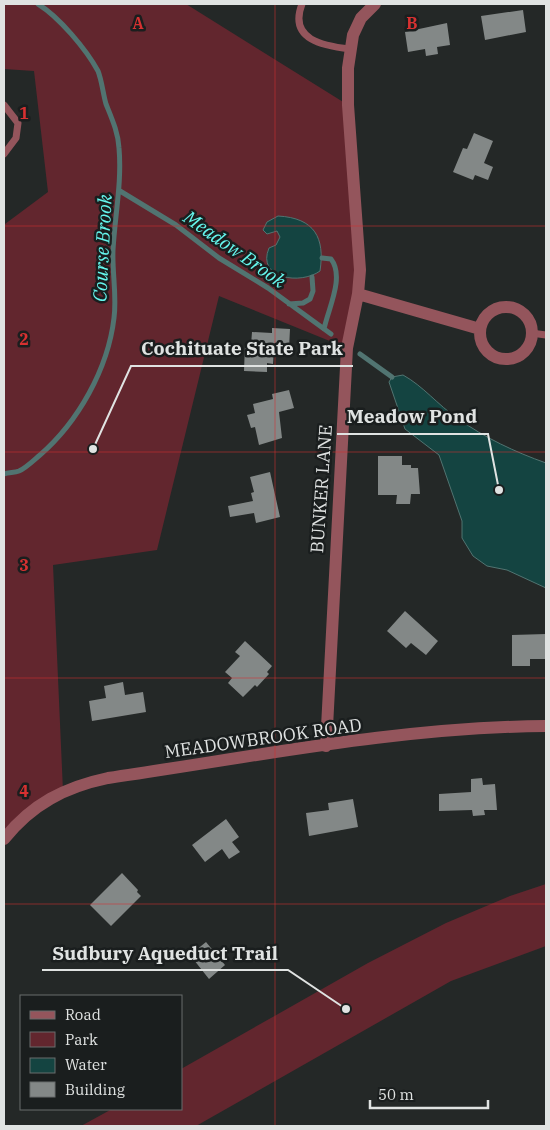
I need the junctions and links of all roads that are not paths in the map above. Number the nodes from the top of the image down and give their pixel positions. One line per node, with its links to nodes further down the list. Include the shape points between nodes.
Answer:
1 (302, 4): 3 (lane, via 298,12 300,24 311,40 319,45)
2 (373, 4): 3 (street, BUNKER LANE, via 361,18)
3 (350, 49): 6 (street, BUNKER LANE, via 348,105 360,248)
4 (4, 105): 5 (lane, via 18,123 16,138)
5 (4, 154)
6 (358, 294): 7 (street); 10 (street, BUNKER LANE, via 346,348)
7 (480, 329): 8 (street, via 488,314 514,308); 8 (street, via 484,348 502,359 516,357)
8 (542, 334)
9 (546, 726): 10 (street, MEADOWBROOK ROAD, via 462,729)
10 (326, 746): 11 (street, MEADOWBROOK ROAD, via 85,783 45,800)
11 (4, 839)

